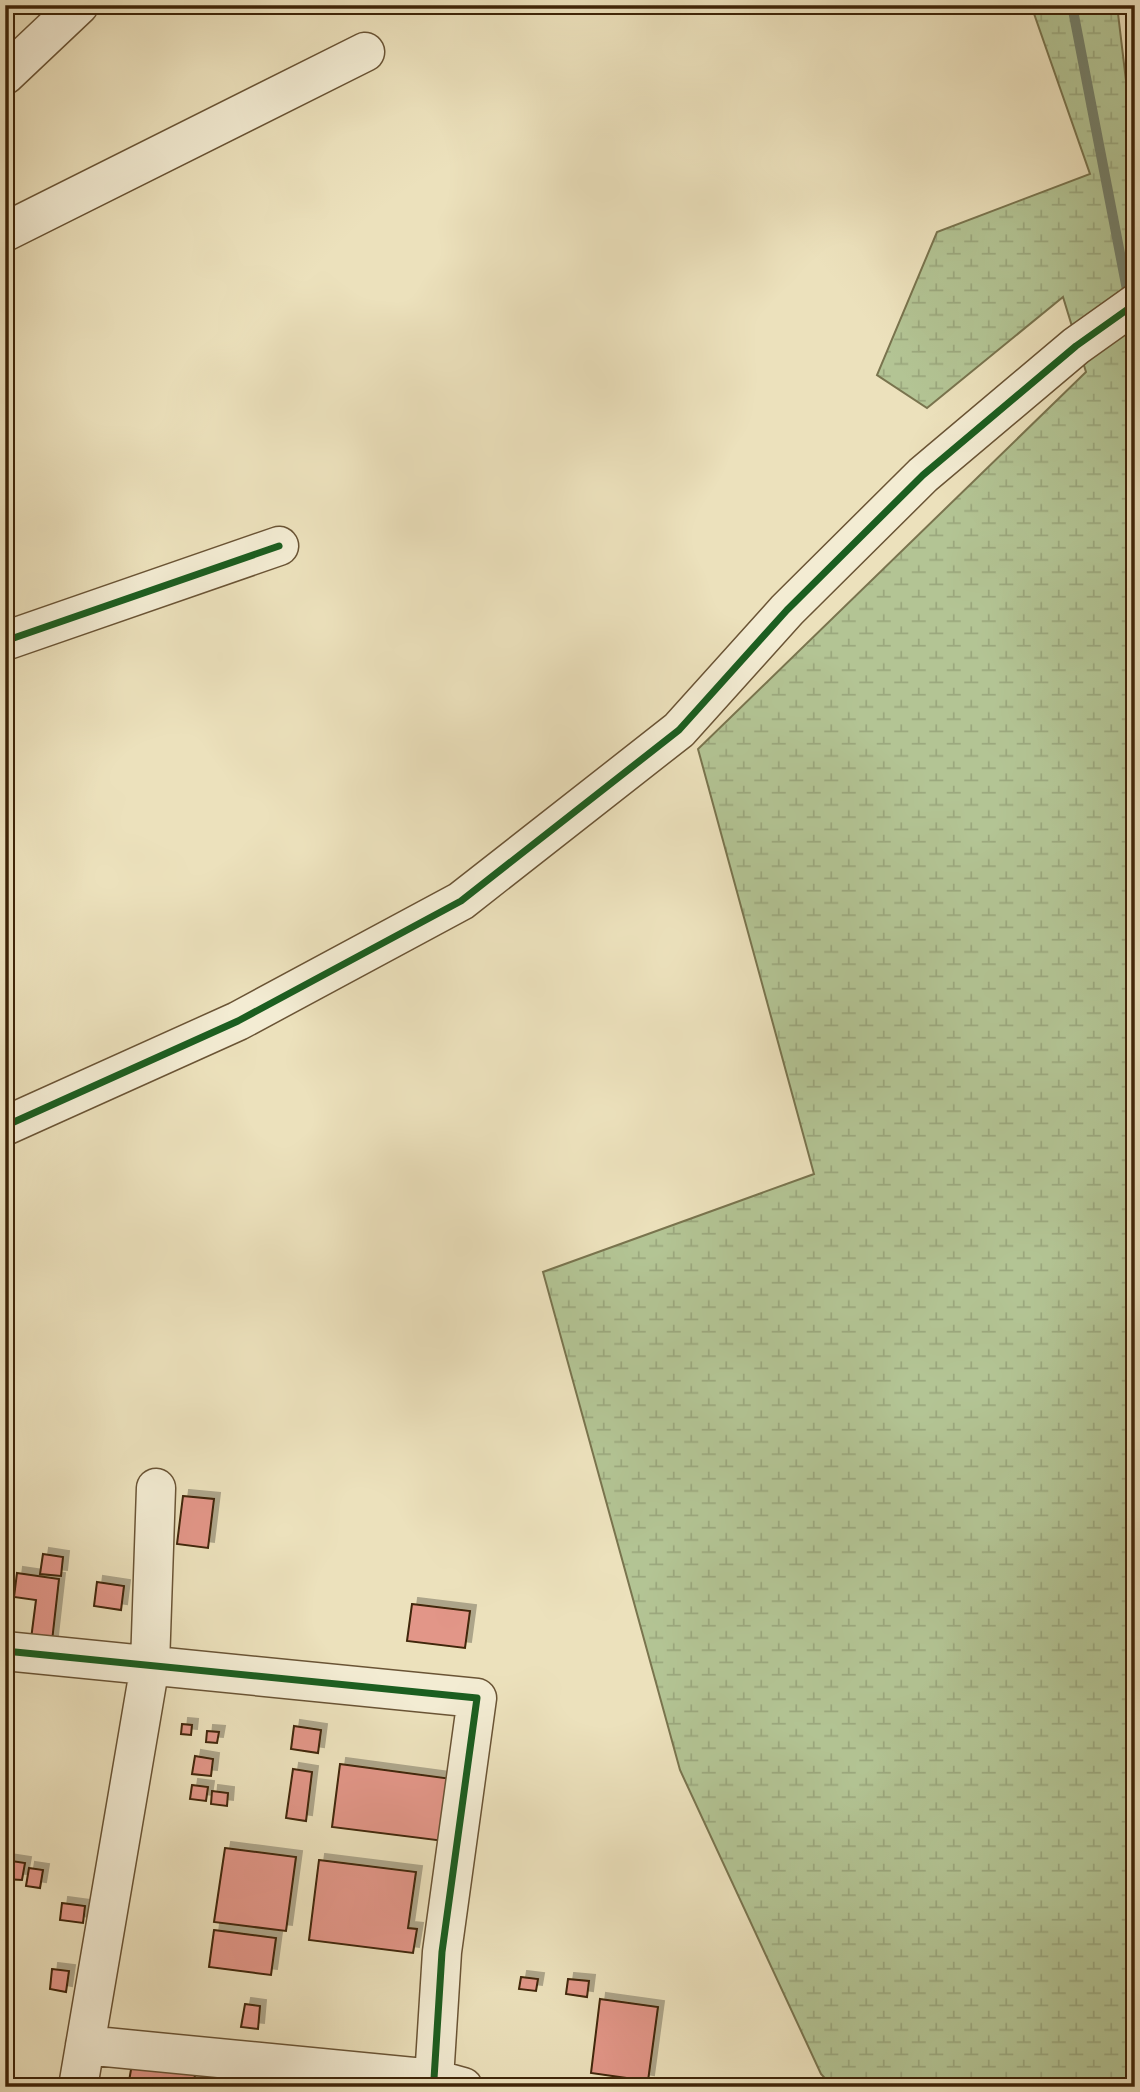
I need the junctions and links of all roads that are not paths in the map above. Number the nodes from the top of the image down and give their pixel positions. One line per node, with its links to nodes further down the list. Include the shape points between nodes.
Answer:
1 (79, 5): 3 (street)
2 (365, 52): 4 (street)
3 (5, 75)
4 (5, 232)
5 (1135, 304): 8 (street, via 1076,346 923,475 788,610 679,730 461,901 238,1021)
6 (279, 546): 7 (street)
7 (5, 640)
8 (7, 1121)
9 (156, 1488): 11 (street)
10 (5, 1651): 11 (street)
11 (150, 1665): 12 (street); 13 (street, via 477,1698 442,1952)
12 (85, 2045): 13 (street); 14 (street)
13 (448, 2083)
14 (78, 2087)

